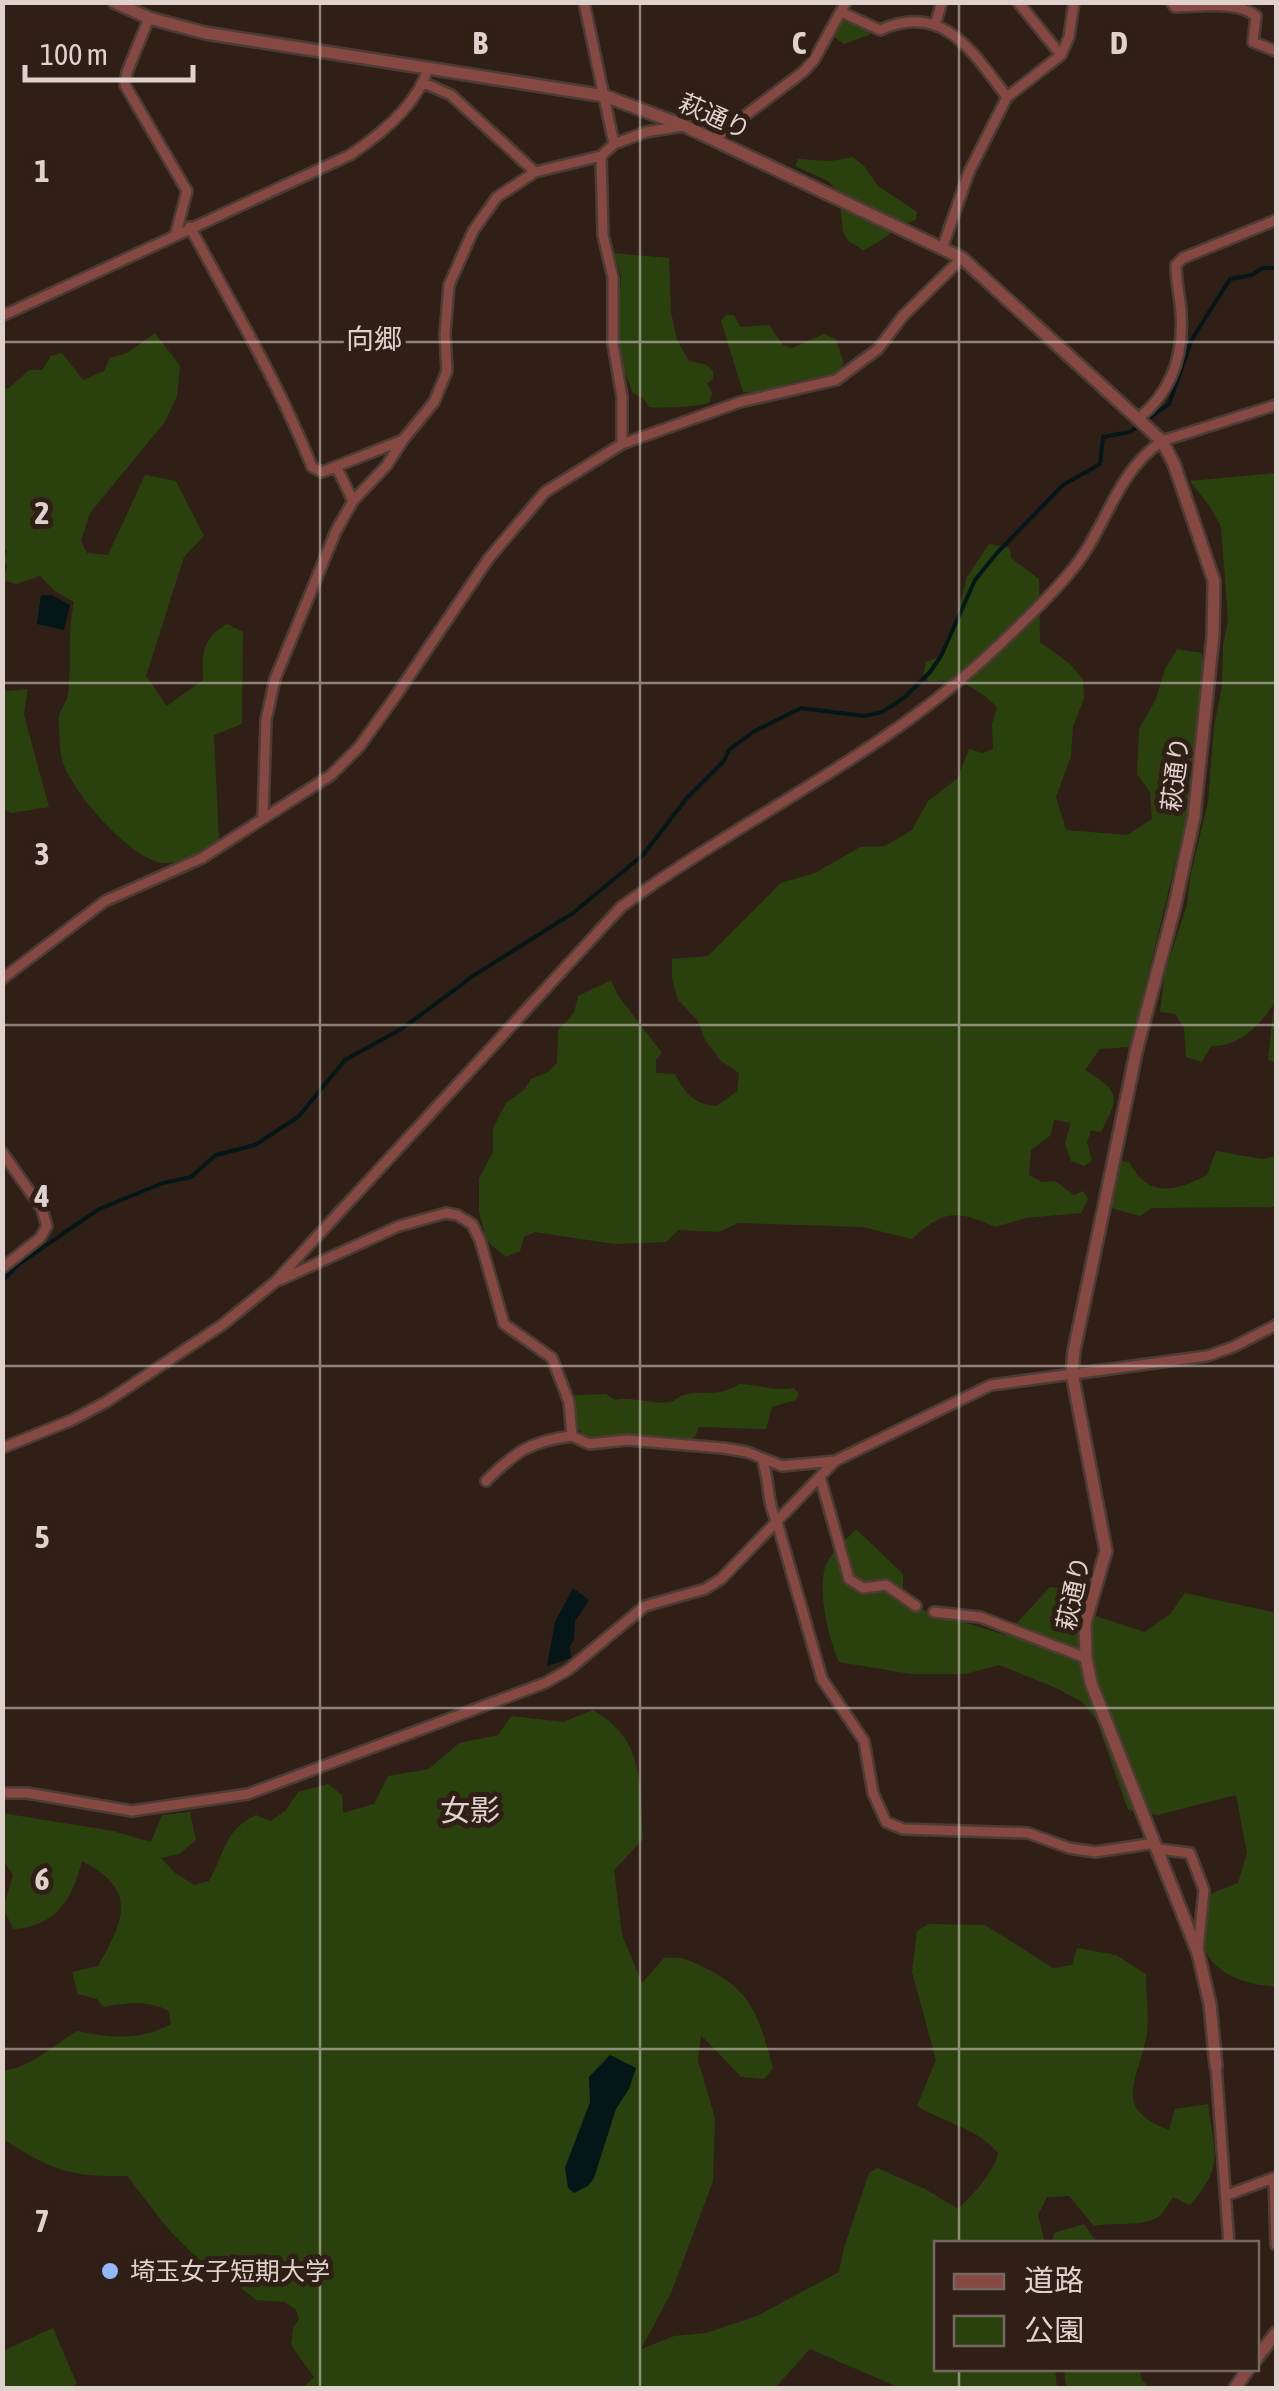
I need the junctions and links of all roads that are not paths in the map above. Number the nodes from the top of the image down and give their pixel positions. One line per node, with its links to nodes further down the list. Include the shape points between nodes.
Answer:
1 (114, 2): 7 (street, 萩通り)
2 (584, 2): 15 (street)
3 (942, 2): 10 (street)
4 (1018, 2): 12 (street)
5 (1074, 2): 12 (street)
6 (1172, 2): 11 (street, via 1252,11 1252,42)
7 (130, 5): 9 (street, 萩通り)
8 (844, 7): 10 (street, via 880,30 913,20); 18 (street, via 803,72)
9 (149, 18): 13 (street, 萩通り); 24 (street, via 126,85 187,191)
10 (935, 25): 16 (street, via 972,51)
11 (1276, 51)
12 (1061, 54): 16 (street)
13 (428, 68): 14 (street); 15 (street, 萩通り)
14 (424, 84): 21 (street, via 451,95); 23 (street, via 350,155)
15 (605, 96): 17 (street, 萩通り); 19 (street)
16 (1007, 97): 25 (street)
17 (686, 126): 18 (street, 萩通り); 19 (street)
18 (714, 139): 25 (street, 萩通り)
19 (614, 144): 20 (street)
20 (601, 156): 21 (street); 32 (street)
21 (535, 172): 30 (street, via 497,196 460,258 446,302 445,383)
22 (1276, 220): 29 (street, via 1176,265 1181,314 1175,370 1158,403)
23 (190, 227): 24 (street); 33 (street, via 266,361 312,467 322,472)
24 (176, 233): 27 (street)
25 (943, 246): 26 (street, 萩通り)
26 (962, 258): 29 (street, 萩通り); 32 (street, via 878,350 836,380 740,402)
27 (2, 316)
28 (1276, 404): 31 (street)
29 (1139, 418): 31 (street, 萩通り)
30 (404, 440): 33 (street); 34 (street)
31 (1162, 442): 39 (street, via 1121,483 1083,556 996,648 875,744 622,907); 41 (street, 萩通り, via 1214,580 1214,636 1194,816 1137,1048)
32 (622, 444): 35 (street, via 545,492 490,558 352,754 331,776)
33 (336, 466): 34 (street)
34 (353, 501): 35 (street, via 275,680 266,720)
35 (263, 816): 36 (street, via 202,858 105,901)
36 (2, 978)
37 (2, 1152): 38 (street, via 42,1209 46,1226)
38 (2, 1268)
39 (276, 1282): 42 (street, via 400,1226 457,1216 472,1224 480,1240 504,1324 544,1350 560,1372); 43 (street, via 106,1402)
40 (1276, 1325): 41 (street, via 1207,1356)
41 (1072, 1373): 45 (street, via 991,1385); 53 (street, 萩通り, via 1106,1550 1085,1623)
42 (572, 1436): 44 (street, via 589,1444 627,1440 723,1448); 49 (street, via 541,1440 513,1454)
43 (2, 1448)
44 (762, 1459): 46 (street); 47 (street)
45 (835, 1461): 46 (street); 48 (street)
46 (782, 1466): 47 (street)
47 (768, 1474): 50 (street)
48 (820, 1477): 50 (street); 51 (street, via 848,1579 863,1588 886,1585)
49 (486, 1481)
50 (776, 1522): 54 (street, via 720,1579 645,1606 545,1683 248,1794 132,1811); 55 (street, via 822,1679 864,1741 873,1794 886,1822 902,1829 1028,1833 1095,1852)
51 (916, 1606)
52 (934, 1612): 53 (street, via 980,1617)
53 (1086, 1658): 55 (street, 萩通り)
54 (4, 1791)
55 (1156, 1846): 56 (street, 萩通り); 56 (street, via 1190,1854 1194,1862 1204,1890)
56 (1198, 1953): 57 (street, 萩通り)
57 (1216, 2066): 59 (street, 萩通り)
58 (1275, 2177): 59 (street); 61 (street)
59 (1227, 2195): 60 (street, 萩通り)
60 (1228, 2241)
61 (1276, 2244)
62 (1276, 2334): 63 (street)
63 (1259, 2355)

